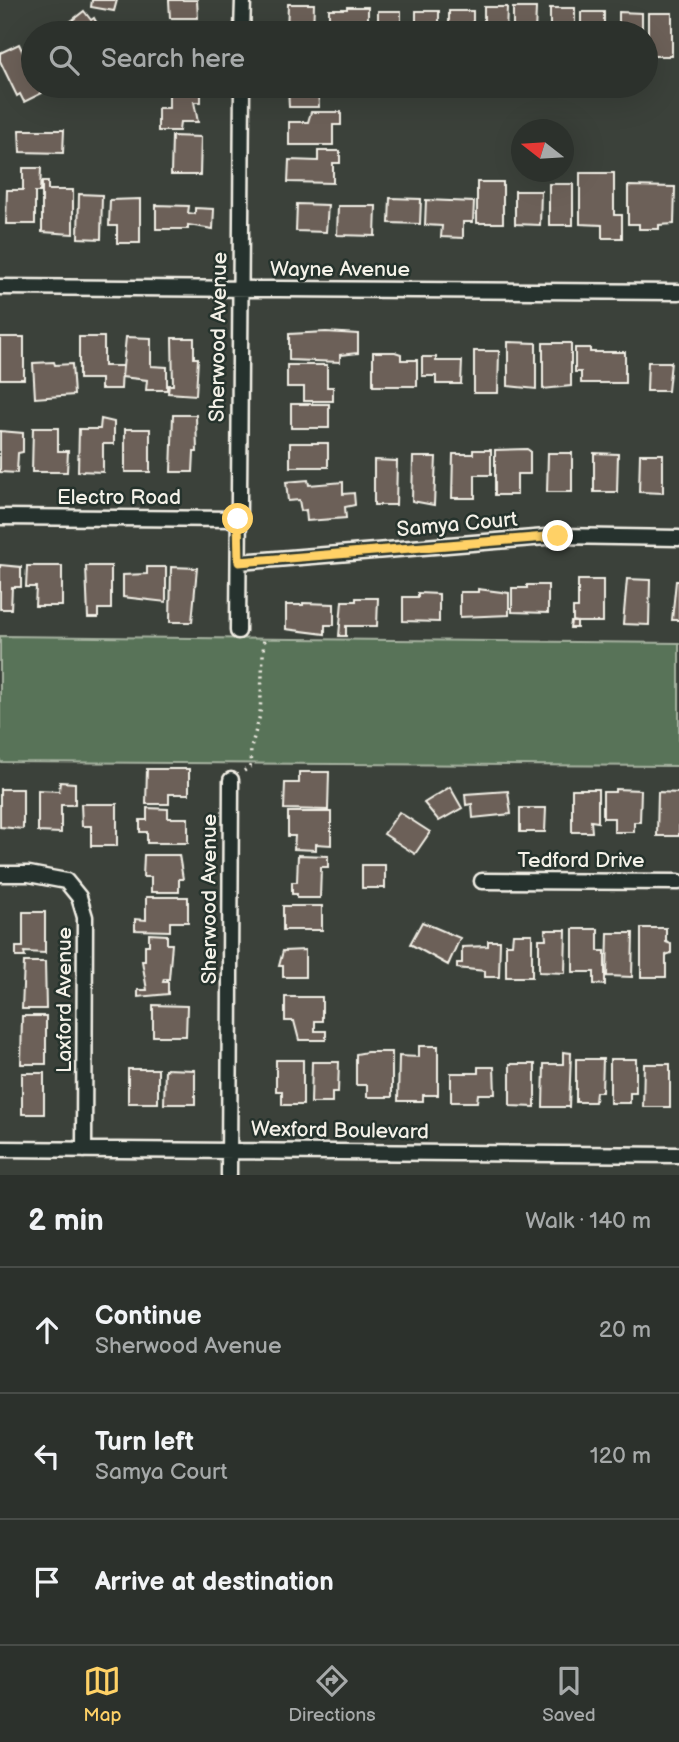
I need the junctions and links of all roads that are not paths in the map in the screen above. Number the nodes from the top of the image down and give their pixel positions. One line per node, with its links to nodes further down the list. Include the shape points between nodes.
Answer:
1 (243, 0): 2 (street)
2 (242, 21)
3 (242, 98): 5 (street, Sherwood Avenue)
4 (0, 287): 5 (street, Wayne Avenue)
5 (240, 289): 6 (street, Wayne Avenue); 8 (street, Sherwood Avenue)
6 (679, 292)
7 (0, 517): 8 (street, Electro Road)
8 (238, 519): 10 (street, Sherwood Avenue)
9 (679, 538): 10 (street, Samya Court, via 558,536)
10 (239, 562): 11 (street, Sherwood Avenue)
11 (238, 631)
12 (231, 780): 18 (street, Sherwood Avenue)
13 (0, 874): 17 (street, Laxford Avenue, via 66,881 79,897 85,916)
14 (482, 881): 15 (street, Tedford Drive)
15 (679, 882)
16 (0, 1149): 17 (street, Wexford Boulevard)
17 (85, 1150): 18 (street, Wexford Boulevard)
18 (229, 1150): 19 (street, Wexford Boulevard); 20 (street, Sherwood Avenue)
19 (679, 1155)
20 (229, 1175)

